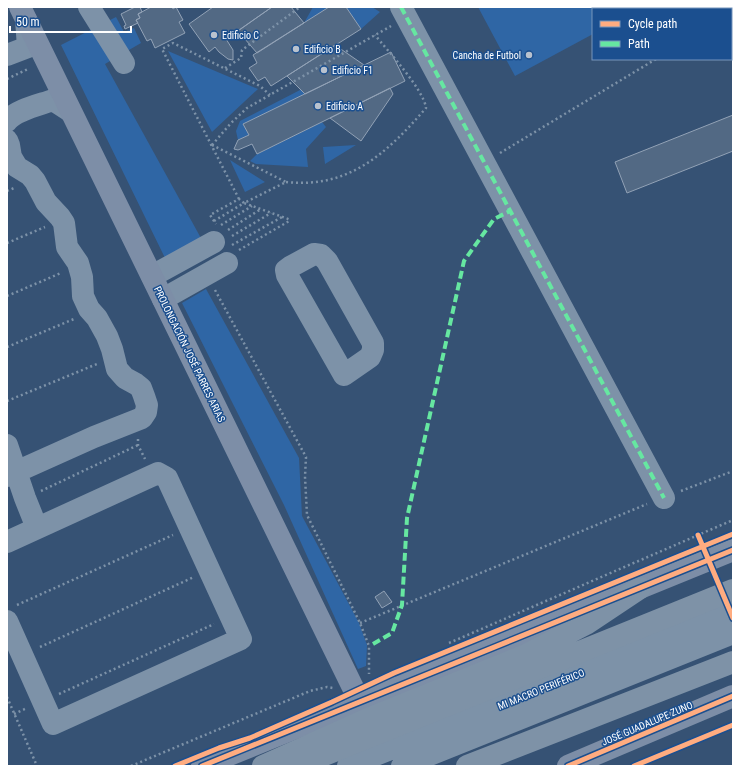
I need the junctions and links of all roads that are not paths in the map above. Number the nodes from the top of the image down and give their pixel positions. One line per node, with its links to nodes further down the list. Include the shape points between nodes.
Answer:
1 (89, 7): 6 (street)
2 (403, 12): 17 (street)
3 (23, 14): 4 (street, via 28,47); 5 (main road, PROLONGACIÓN JOSÉ PARRES ARIAS)
4 (7, 55)
5 (43, 63): 7 (street); 8 (street, via 46,89); 9 (main road, PROLONGACIÓN JOSÉ PARRES ARIAS)
6 (124, 63)
7 (7, 64)
8 (7, 106)
9 (70, 111): 10 (street, via 53,100 17,112); 12 (main road, PROLONGACIÓN JOSÉ PARRES ARIAS)
10 (7, 121)
11 (7, 140): 16 (street, via 11,157 17,167 35,181 46,202 64,224 67,247 78,263 82,277 83,296 107,336 117,369 125,378 141,388 147,405 142,418)
12 (152, 276): 13 (main road, PROLONGACIÓN JOSÉ PARRES ARIAS); 13 (street, via 224,240)
13 (163, 299): 28 (main road, PROLONGACIÓN JOSÉ PARRES ARIAS)
14 (344, 375): 14 (street, via 370,356 373,343 327,261 321,255 314,254 286,270 287,275)
15 (7, 445): 16 (street)
16 (10, 473): 18 (street); 18 (street, via 25,498)
17 (664, 498)
18 (32, 530): 19 (street); 24 (street, via 158,473 167,478 241,639 53,724 22,655)
19 (7, 542)
20 (733, 550): 21 (main road)
21 (640, 588): 28 (main road); 30 (highway, via 586,624 524,656 368,719)
22 (733, 590): 31 (highway)
23 (733, 612): 32 (street, MI MACRO PERIFÉRICO)
24 (11, 614)
25 (733, 633): 33 (street, MI MACRO PERIFÉRICO)
26 (733, 662): 34 (highway)
27 (733, 696): 35 (main road, JOSÉ GUADALUPE ZUNO)
28 (360, 702): 29 (main road)
29 (202, 766)
30 (263, 766)
31 (297, 766)
32 (348, 766)
33 (402, 766)
34 (468, 766)
35 (568, 766)

